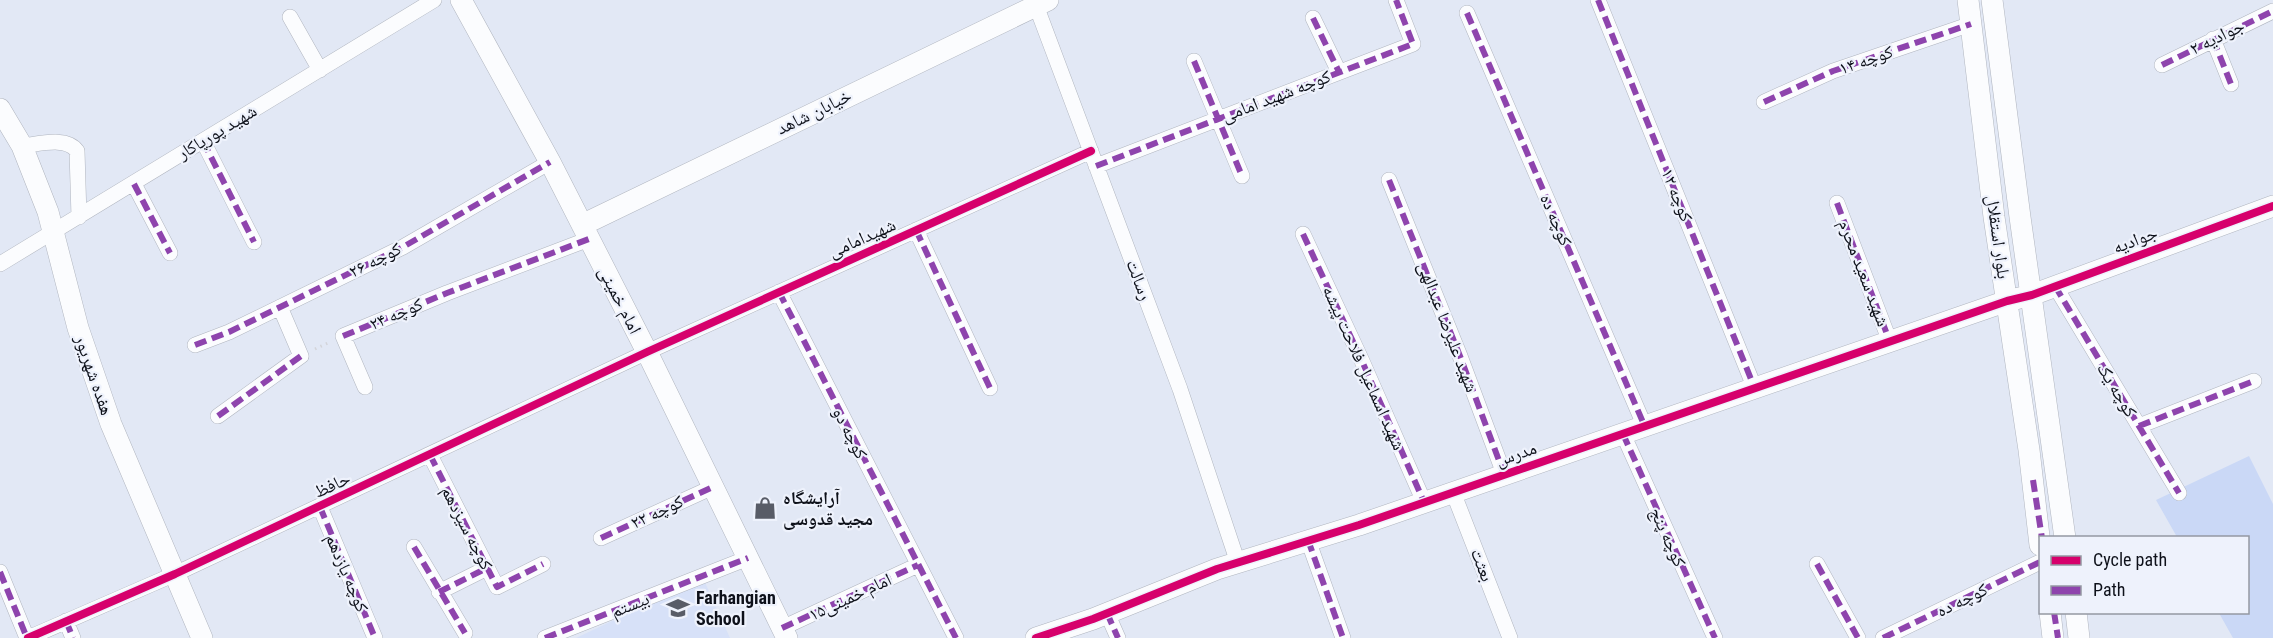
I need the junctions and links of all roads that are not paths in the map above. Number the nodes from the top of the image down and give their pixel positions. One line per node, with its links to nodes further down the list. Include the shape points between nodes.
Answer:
1 (434, 0): 17 (street, شهید پورپاکار)
2 (460, 0): 26 (main road, امام خمینی)
3 (1396, 0): 18 (street, کوچه شهید امامی, via 1413,44)
4 (1598, 0): 51 (street, کوچه ۱۲)
5 (1968, 0): 13 (main road, بلوار استقلال)
6 (1992, 0): 42 (main road, بلوار استقلال)
7 (2270, 0): 9 (street)
8 (1039, 2): 25 (street, رسالت); 34 (main road, خیابان شاهد)
9 (2273, 9): 14 (street, جوادیه ۲)
10 (1467, 13): 54 (street, کوچه ده)
11 (290, 17): 17 (street)
12 (1313, 18): 18 (street)
13 (1971, 24): 20 (street, کوچه ۱۴, via 1833,71); 43 (main road, بلوار استقلال)
14 (2213, 39): 16 (street, جوادیه ۲); 19 (street)
15 (1194, 61): 22 (street)
16 (2162, 65)
17 (320, 70): 23 (street, شهید پورپاکار)
18 (1339, 72): 22 (street, کوچه شهید امامی)
19 (2231, 84)
20 (1764, 102)
21 (0, 109): 24 (main road, هفده شهریور)
22 (1217, 119): 25 (street, کوچه شهید امامی); 27 (street)
23 (203, 141): 29 (street, شهید پورپاکار); 37 (street)
24 (22, 146): 32 (street, via 65,142 73,145 77,152); 35 (main road, هفده شهریور)
25 (1093, 159): 33 (street, شهیدامامی); 71 (street, رسالت, via 1180,389)
26 (550, 162): 34 (main road, امام خمینی); 44 (street, کوچه ۲۶, via 403,246)
27 (1242, 176)
28 (1389, 180): 57 (street, شهید علیرضا عبدالهی)
29 (134, 184): 32 (street, شهید پورپاکار); 38 (street)
30 (1837, 203): 45 (street, شهید سعید محرم)
31 (2273, 206): 40 (main road, جوادیه)
32 (79, 217): 35 (street, شهید پورپاکار)
33 (916, 230): 41 (street, شهیدامامی); 50 (street)
34 (585, 232): 47 (main road, امام خمینی); 49 (street, کوچه ۲۴, via 343,336)
35 (53, 233): 39 (street, شهید پورپاکار); 78 (main road, هفده شهریور, via 78,328 111,424)
36 (1303, 234): 62 (street, شهید اسماعیل فلاحت پیشه)
37 (254, 242)
38 (170, 253)
39 (0, 264)
40 (2055, 286): 42 (main road, جوادیه); 53 (street, کوچه یک)
41 (779, 292): 47 (street, شهیدامامی); 75 (street, کوچه دو)
42 (2032, 295): 43 (main road, جوادیه); 66 (main road, بلوار استقلال)
43 (2007, 302): 45 (main road, مدرس); 58 (main road, بلوار استقلال)
44 (280, 307): 46 (street, کوچه ۲۶); 52 (street, via 301,356)
45 (1890, 342): 51 (main road, مدرس)
46 (195, 345)
47 (647, 352): 56 (street, حافظ); 59 (main road, امام خمینی)
48 (2254, 381): 53 (street)
49 (365, 387)
50 (990, 388)
51 (1755, 389): 54 (main road, مدرس)
52 (218, 416)
53 (2139, 426): 61 (street, کوچه یک)
54 (1645, 427): 55 (main road, مدرس)
55 (1623, 434): 57 (main road, مدرس); 96 (street, کوچه پنج)
56 (430, 455): 63 (street, حافظ); 76 (street, کوچه سیزدهم)
57 (1504, 474): 60 (main road, مدرس)
58 (2033, 480): 64 (main road, بلوار استقلال); 65 (street)
59 (713, 487): 67 (street, کوچه ۲۲); 70 (main road, امام خمینی)
60 (1453, 492): 62 (main road, مدرس); 95 (street, بعثت)
61 (2179, 494)
62 (1424, 502): 68 (main road, مدرس)
63 (320, 507): 78 (street, حافظ); 89 (street, کوچه یازدهم)
64 (2039, 536)
65 (2042, 536)
66 (2065, 536)
67 (601, 538)
68 (1308, 540): 71 (main road, مدرس); 94 (street)
69 (414, 547): 79 (street)
70 (748, 558): 85 (main road, امام خمینی); 90 (street, بیستم)
71 (1238, 562): 80 (main road, مدرس)
72 (2039, 562): 98 (street, کوچه ده)
73 (543, 564): 76 (street, کوچه سیزدهم, via 497,587)
74 (1817, 564): 97 (street)
75 (918, 565): 85 (street, امام خمینی۱۵); 91 (street, کوچه دو)
76 (487, 568): 79 (street)
77 (0, 572): 86 (street)
78 (175, 574): 83 (street, حافظ); 88 (main road, هفده شهریور)
79 (439, 592): 84 (street)
80 (1107, 613): 92 (main road, مدرس); 93 (street)
81 (2052, 614): 99 (main road)
82 (2076, 614): 100 (main road)
83 (66, 621): 86 (street, حافظ); 87 (street)
84 (465, 633)
85 (784, 633)
86 (28, 638)
87 (73, 638)
88 (202, 638)
89 (375, 638)
90 (545, 638)
91 (956, 638)
92 (1036, 638)
93 (1118, 638)
94 (1343, 638)
95 (1510, 638)
96 (1715, 638)
97 (1858, 638)
98 (1883, 638)
99 (2055, 638)
100 (2079, 638)

